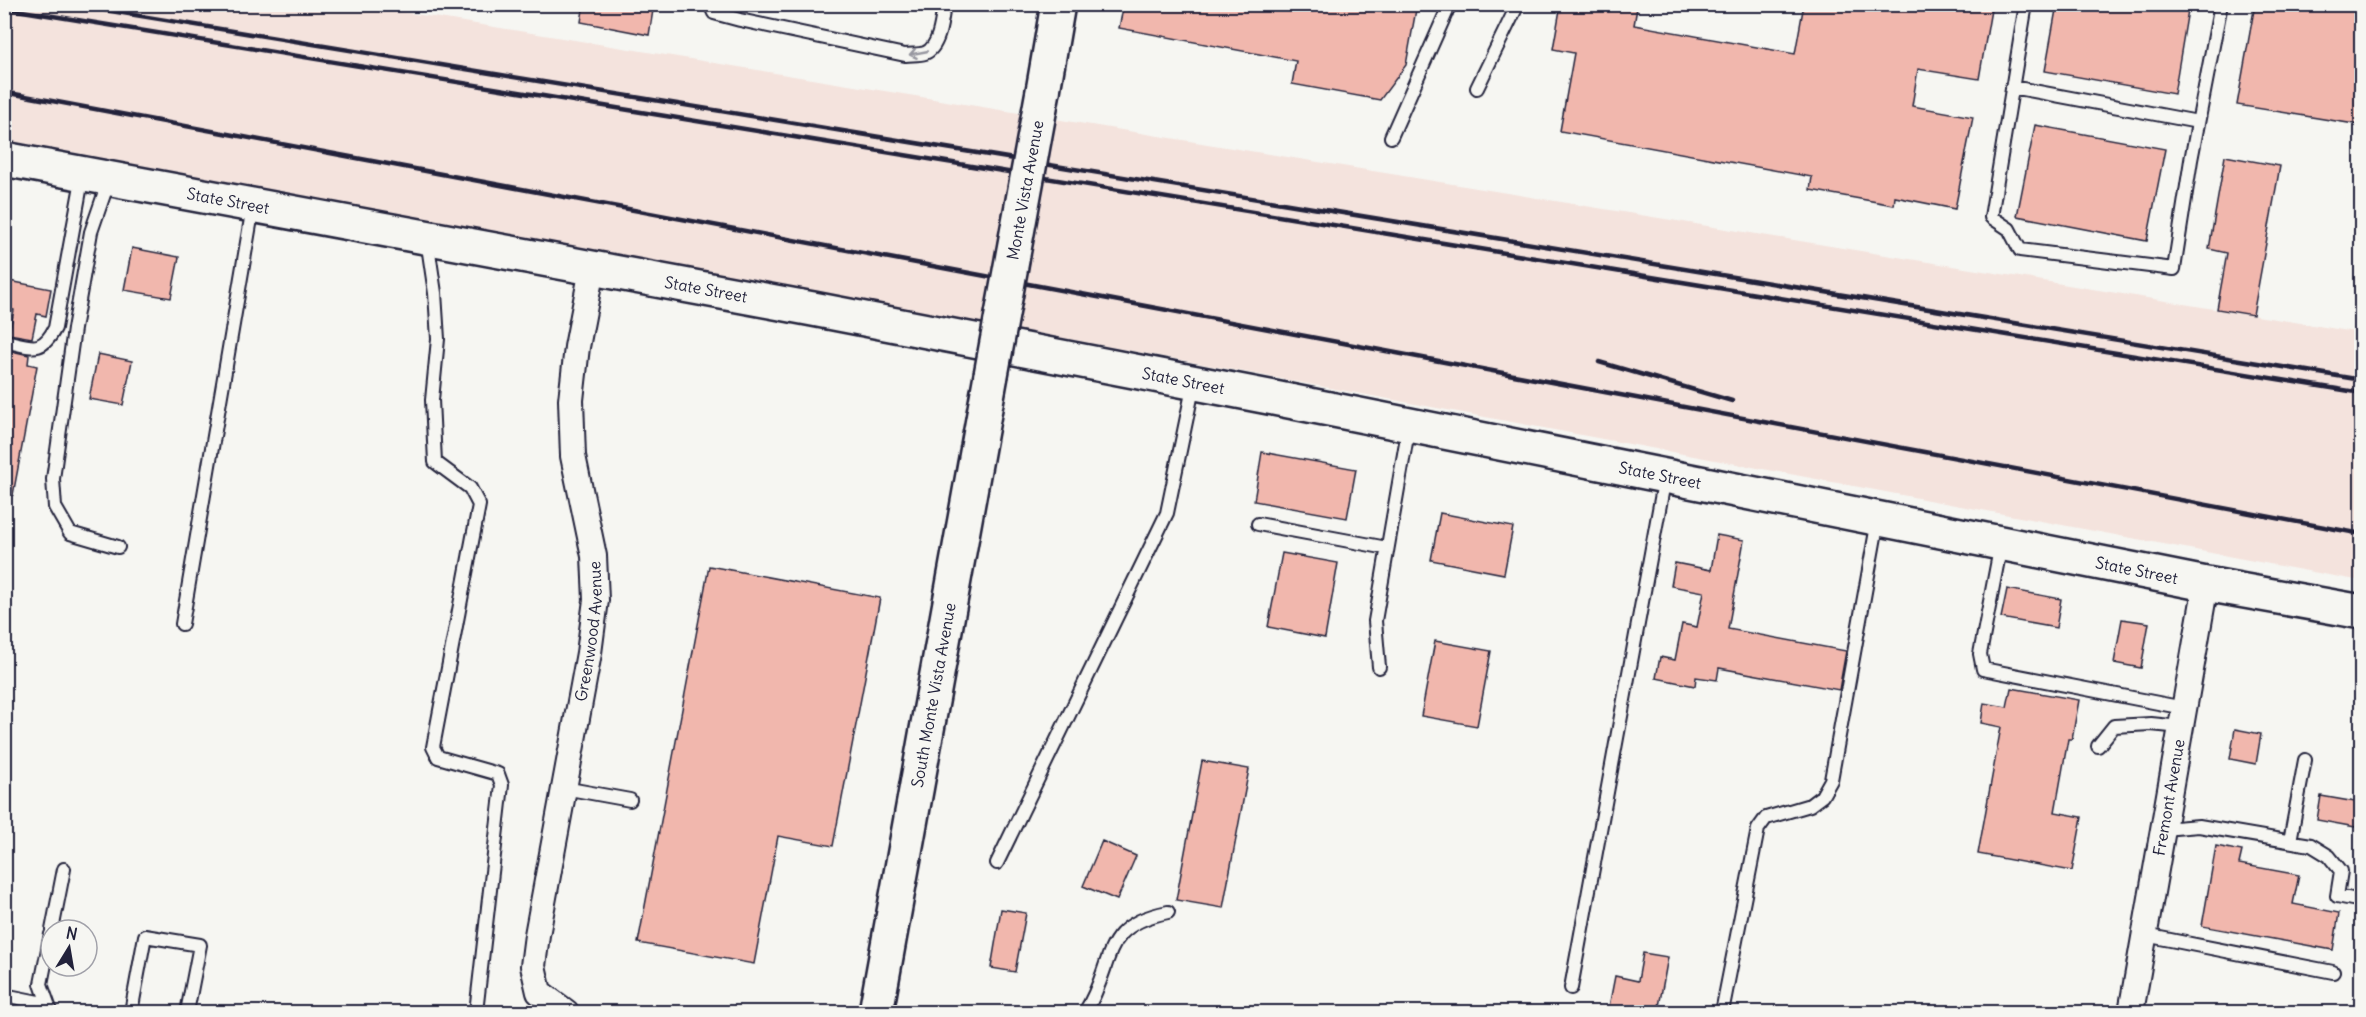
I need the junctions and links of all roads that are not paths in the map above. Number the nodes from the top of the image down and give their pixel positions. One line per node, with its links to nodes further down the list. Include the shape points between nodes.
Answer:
1 (710, 4): 2 (lane, one-way to 1, via 937,40 931,48 905,55 740,20 714,13)
2 (944, 4)
3 (1058, 4): 18 (street, Monte Vista Avenue, bridge)
4 (1450, 4): 11 (lane)
5 (1518, 4): 9 (lane)
6 (2025, 4): 8 (lane)
7 (2221, 4): 10 (lane)
8 (2012, 87): 10 (lane); 10 (lane, via 1991,217 2008,229 2020,250 2174,269)
9 (1477, 88)
10 (2198, 122)
11 (1391, 137)
12 (4, 159): 13 (street, State Street)
13 (96, 176): 14 (street, State Street); 17 (lane, via 48,342 36,348); 25 (lane, via 54,479 55,507 70,533)
14 (254, 206): 15 (street, State Street); 29 (lane)
15 (427, 238): 16 (street, State Street); 51 (lane, via 438,339 432,400 435,462 470,488 479,505 433,747 438,757 498,774 502,785)
16 (592, 269): 19 (street, State Street); 34 (street, Greenwood Avenue, via 577,347 572,400 573,456 594,556 596,600)
17 (4, 341)
18 (991, 375): 53 (street, South Monte Vista Avenue)
19 (1194, 382): 20 (street, State Street); 38 (lane, via 1167,513)
20 (1409, 425): 21 (street, State Street); 26 (lane)
21 (1665, 476): 22 (street, State Street); 46 (lane)
22 (1878, 518): 24 (street, State Street); 55 (lane, via 1831,780 1822,796 1810,805 1766,818 1758,830)
23 (1258, 524): 26 (lane)
24 (2001, 543): 27 (street, State Street); 31 (lane, via 1980,654 1983,669)
25 (118, 547)
26 (1387, 548): 30 (lane, via 1375,621)
27 (2206, 584): 28 (street, State Street); 31 (street, Fremont Avenue)
28 (2361, 612)
29 (182, 624)
30 (1379, 667)
31 (2183, 718): 32 (lane, via 2114,726); 36 (street, Fremont Avenue)
32 (2098, 746)
33 (2305, 760): 37 (lane)
34 (564, 788): 35 (lane); 52 (street, Greenwood Avenue, via 533,966 539,992)
35 (630, 800)
36 (2163, 829): 37 (lane, via 2199,826); 43 (street, Fremont Avenue)
37 (2290, 841): 40 (lane, via 2311,844 2330,856 2341,871 2337,896)
38 (997, 863)
39 (64, 869): 42 (lane)
40 (2361, 901)
41 (1168, 912): 54 (lane, via 1147,916 1127,926 1118,936)
42 (54, 918)
43 (2145, 935): 44 (lane); 56 (street, Fremont Avenue)
44 (2334, 972)
45 (42, 978): 48 (lane)
46 (1571, 988)
47 (4, 995): 48 (lane)
48 (49, 1008)
49 (131, 1012): 50 (lane, via 145,936 200,945)
50 (188, 1012)
51 (476, 1012)
52 (566, 1012)
53 (876, 1012)
54 (1085, 1012)
55 (1722, 1012)
56 (2131, 1012)

